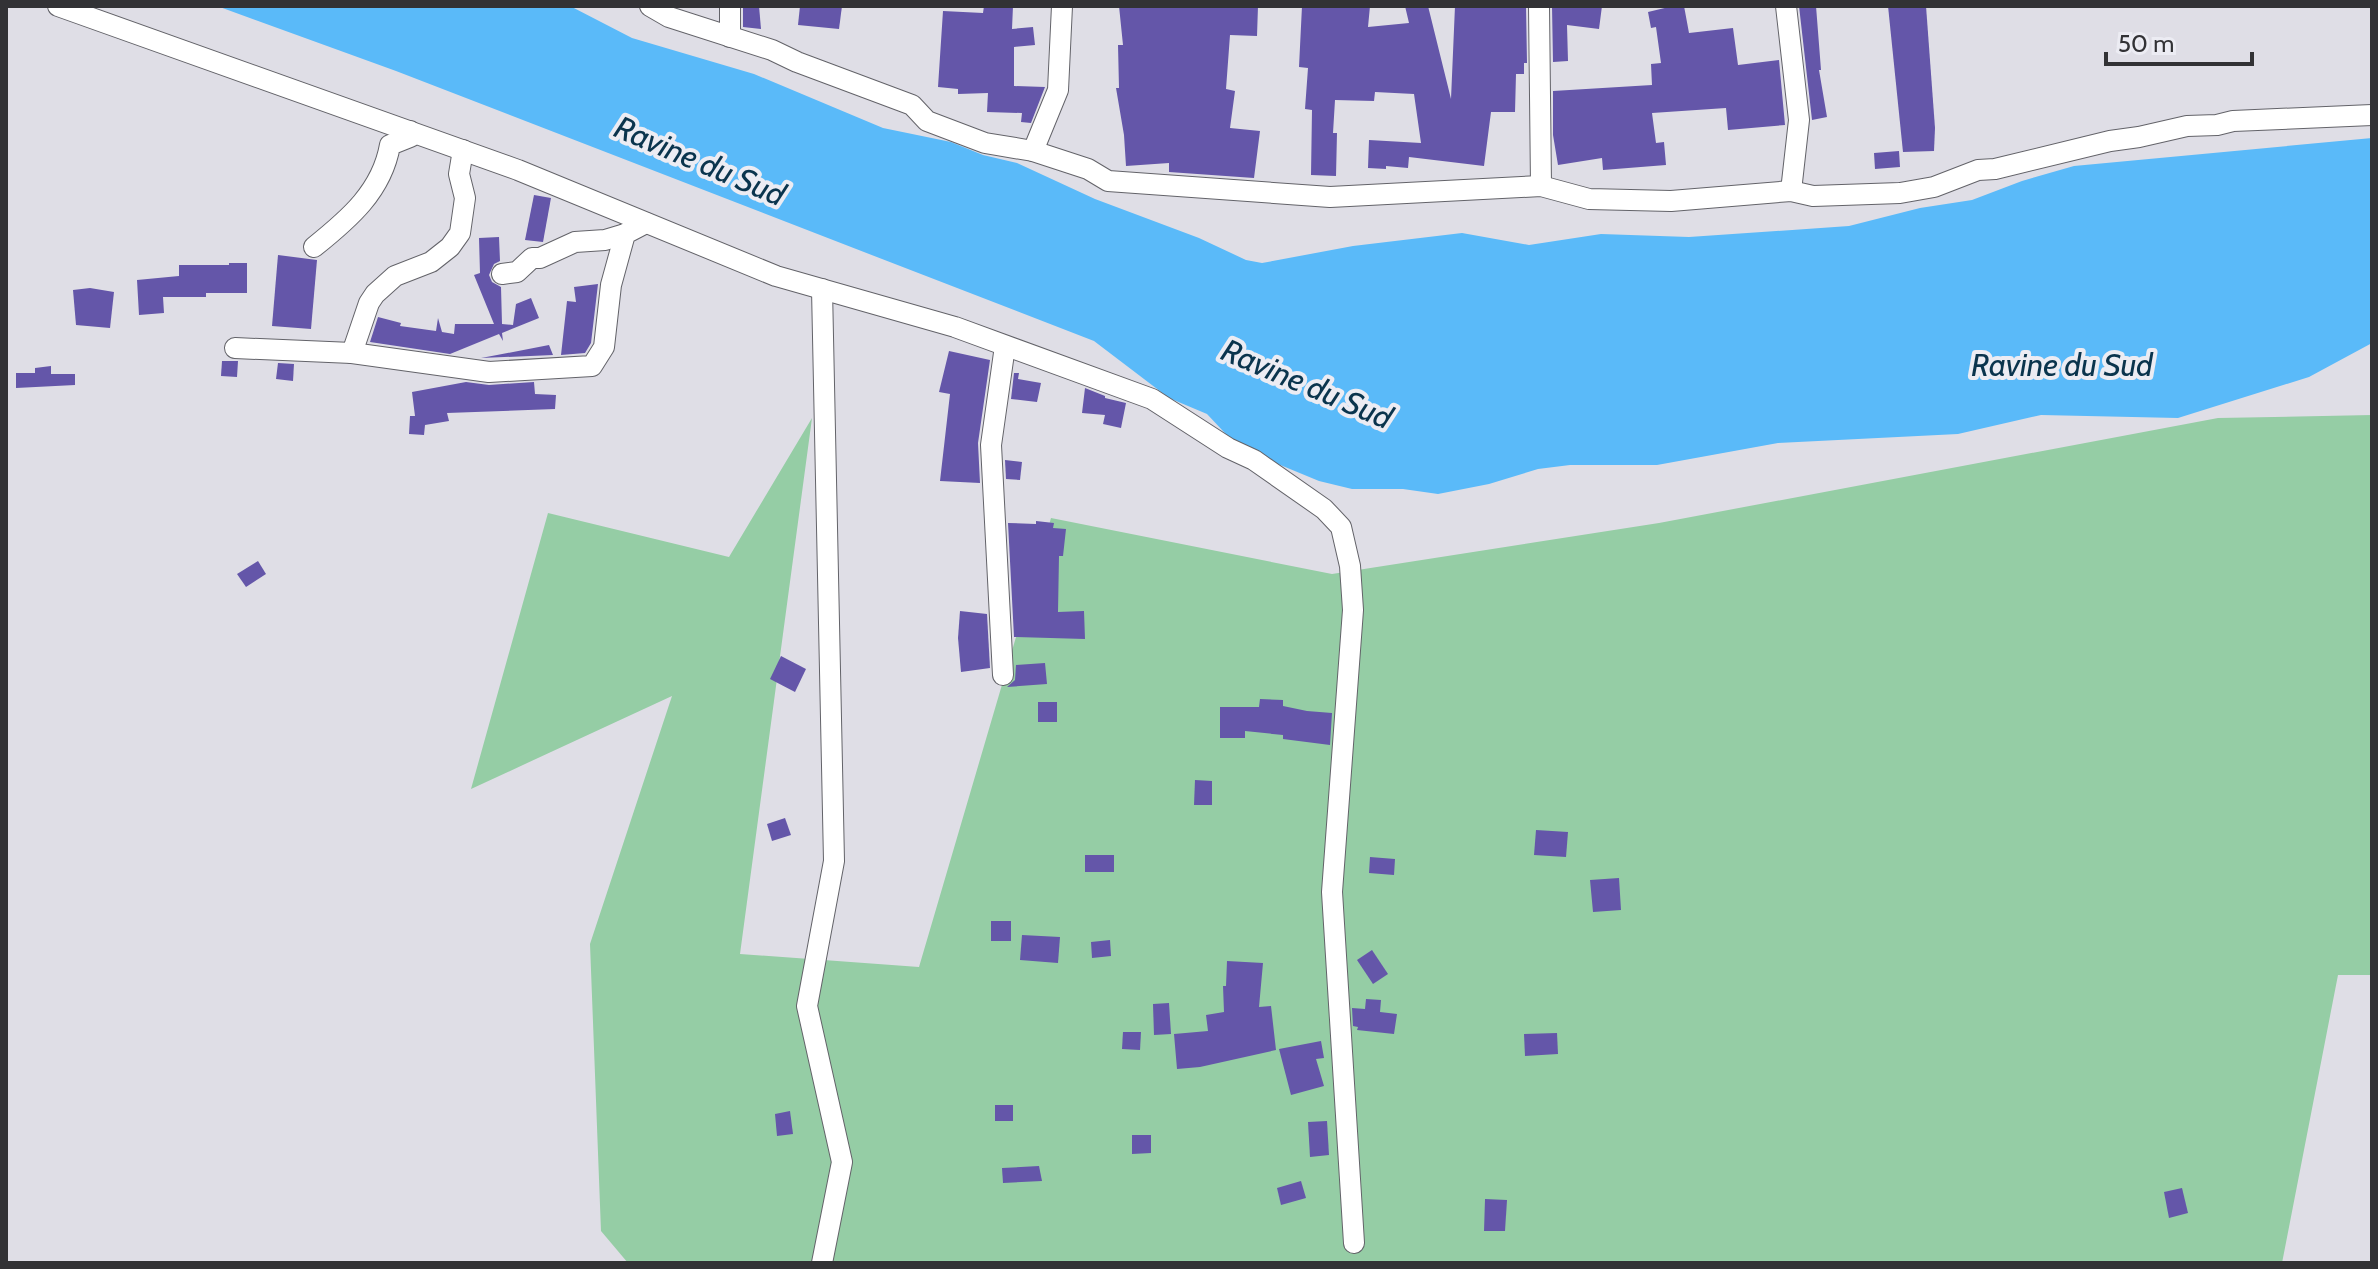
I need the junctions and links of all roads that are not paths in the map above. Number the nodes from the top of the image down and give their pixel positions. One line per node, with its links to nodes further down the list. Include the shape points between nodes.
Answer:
1 (58, 6): 9 (street)
2 (650, 6): 7 (street)
3 (730, 6): 7 (street)
4 (1062, 6): 11 (street, via 1058,90)
5 (1539, 6): 13 (street)
6 (1786, 6): 15 (street, via 1799,120)
7 (730, 37): 11 (street, via 912,105 927,121 985,143)
8 (2372, 115): 15 (street, via 2187,126 1978,170 1900,193 1813,196)
9 (410, 131): 10 (street); 18 (street, via 410,137 390,145 375,188 354,214)
10 (463, 150): 12 (street); 23 (street, via 460,233 431,262 395,276 375,294)
11 (1033, 151): 13 (street, via 1108,181 1314,196)
12 (518, 170): 14 (street); 16 (street)
13 (1541, 186): 15 (street, via 1602,200 1671,201)
14 (528, 189)
15 (1791, 191)
16 (646, 223): 17 (street); 20 (street)
17 (625, 234): 19 (street, via 575,242 532,258 517,272); 23 (street, via 611,285 604,347 592,366 489,372)
18 (314, 247)
19 (502, 274)
20 (822, 289): 21 (street); 26 (street, via 834,861 807,1006 842,1162)
21 (1005, 346): 24 (street, via 991,445); 25 (street, via 1152,399 1303,492 1341,527 1353,610 1332,892)
22 (235, 348): 23 (street)
23 (352, 353)
24 (1003, 675)
25 (1354, 1243)
26 (822, 1263)

